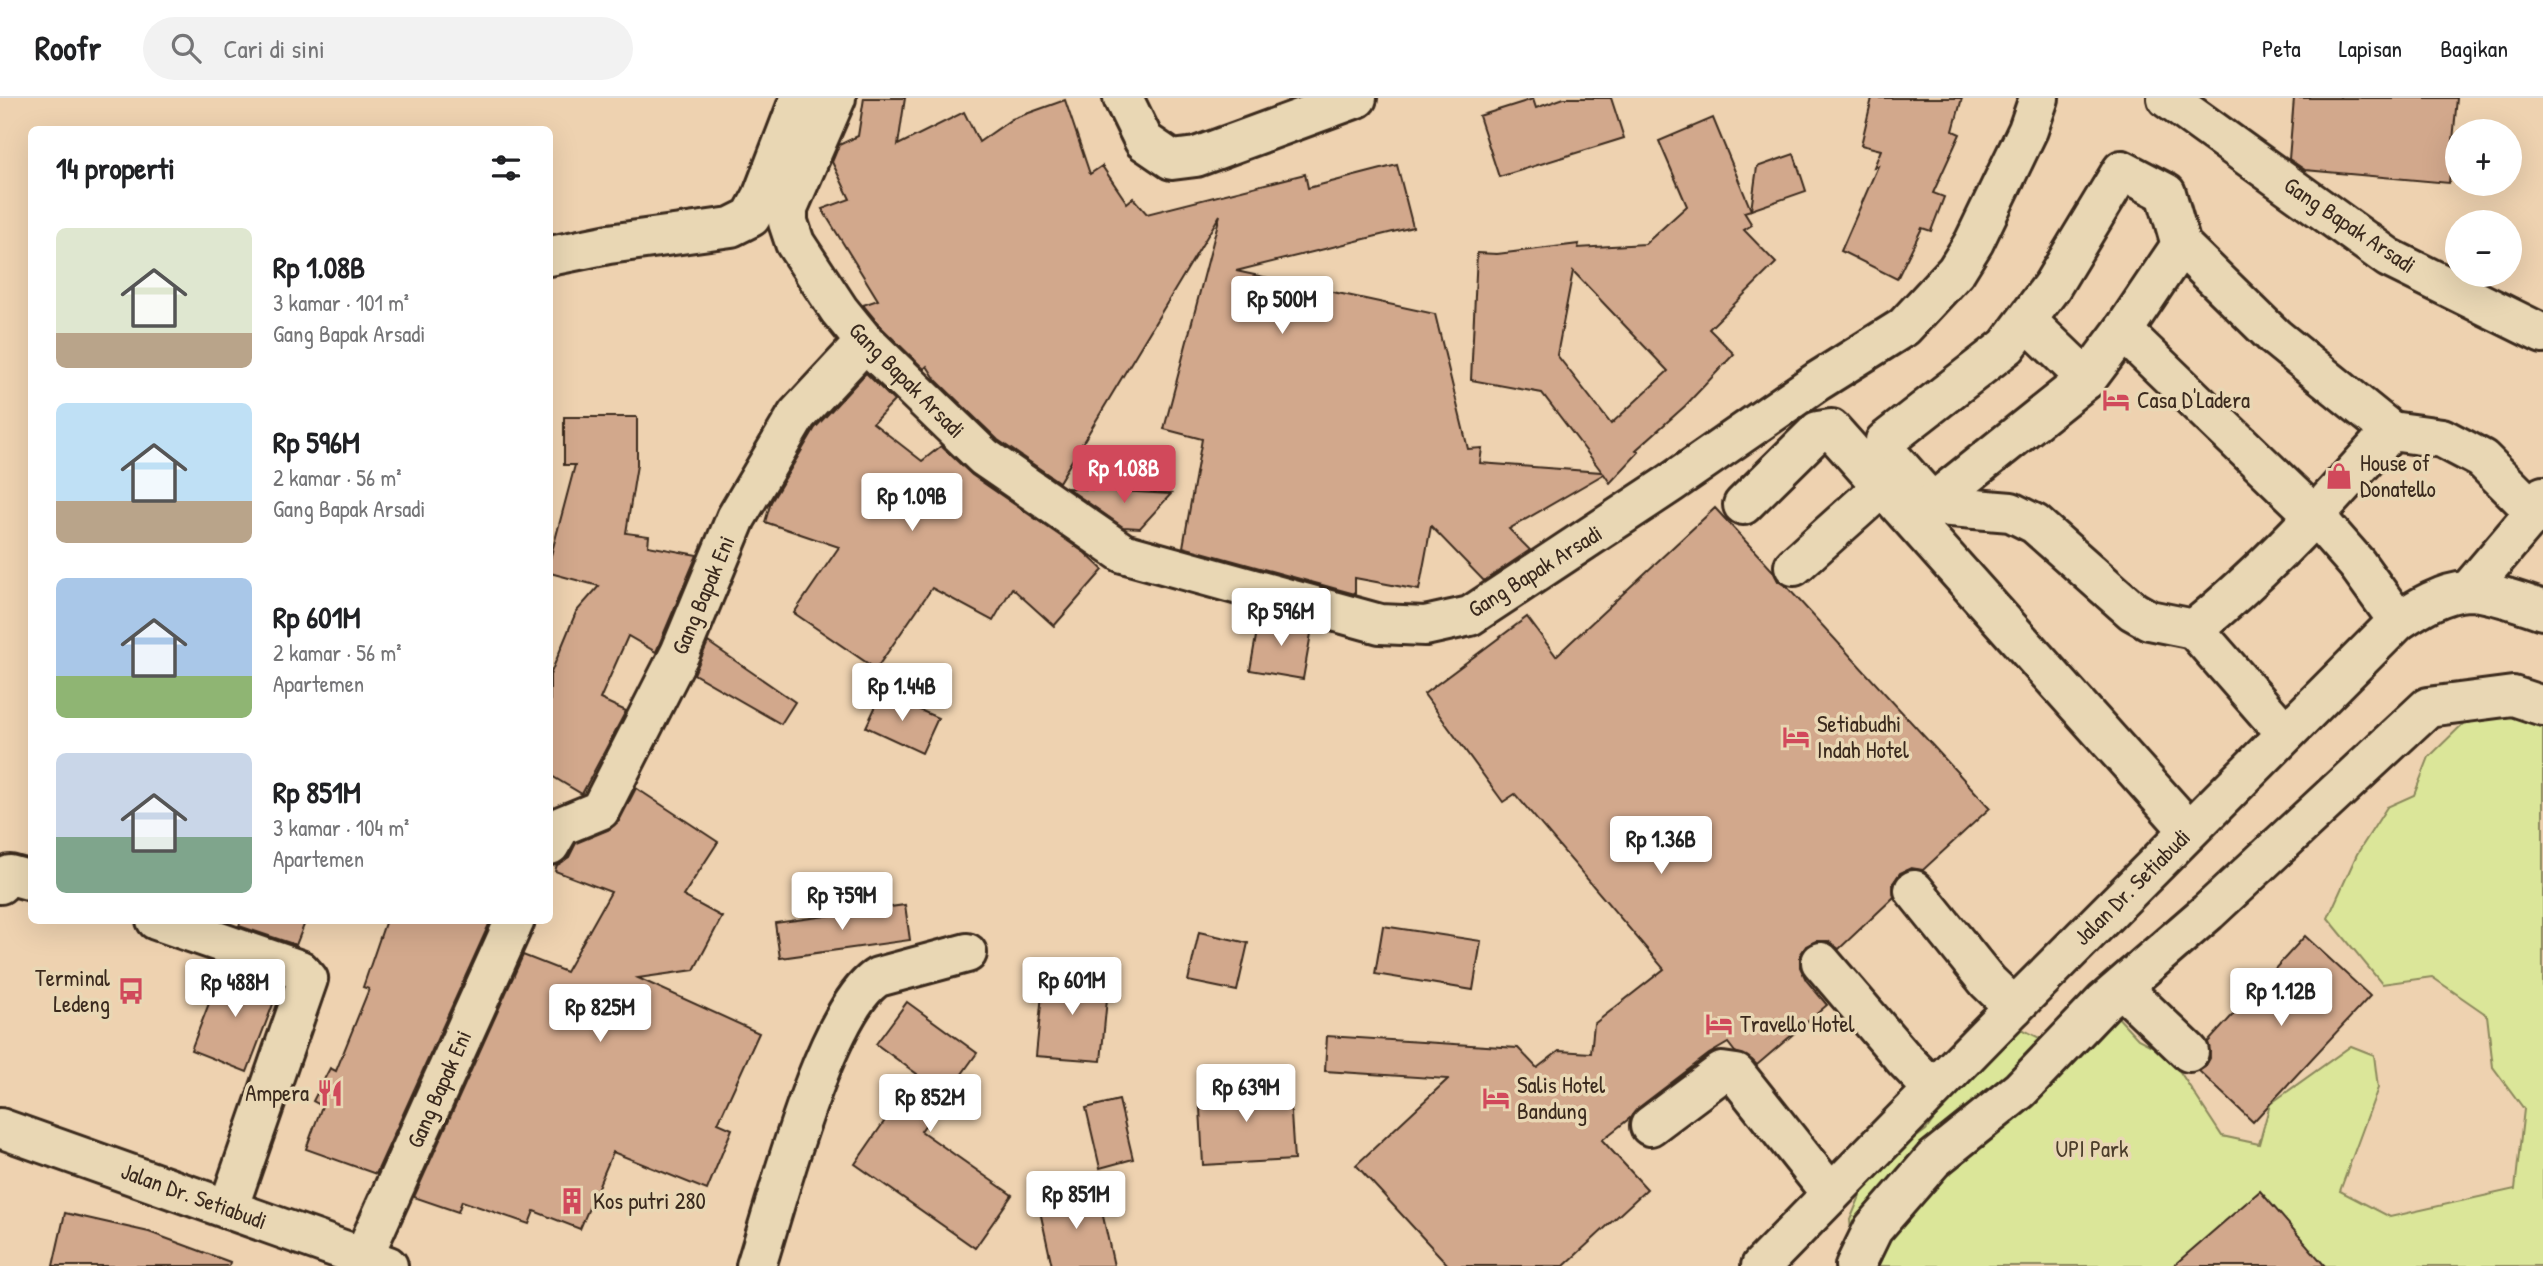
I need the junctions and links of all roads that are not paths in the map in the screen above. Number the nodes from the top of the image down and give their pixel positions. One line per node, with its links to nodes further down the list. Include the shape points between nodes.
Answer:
1 (800, 98): 8 (street, via 751,217 732,227)
2 (836, 98): 12 (street, Gang Bapak Arsadi, via 788,208 788,222 795,243)
3 (1123, 98): 4 (street, via 1144,141 1172,160 1196,157)
4 (1357, 98)
5 (2039, 98): 12 (street, Gang Bapak Arsadi, via 1974,242 1956,271 1904,327 1470,616 1425,626 1380,624 1123,553 984,457)
6 (2167, 98): 11 (street, Gang Bapak Arsadi, via 2389,258)
7 (2181, 245): 9 (street, via 2166,194 2122,170); 10 (street); 14 (street, via 2275,337)
8 (553, 255)
9 (2027, 321): 13 (street); 16 (street, via 2007,346 1885,441 1885,450)
10 (2123, 331): 13 (street); 19 (street)
11 (2543, 334)
12 (865, 342): 28 (street, Gang Bapak Eni, via 797,415 736,518 680,653 600,810 561,826)
13 (2087, 379): 16 (street)
14 (2391, 431): 17 (street, via 2441,438 2482,459); 19 (street)
15 (1882, 487): 18 (street, via 1830,429 1818,431); 20 (street); 27 (street)
16 (1932, 503): 24 (street, via 2011,512 2035,524 2133,611 2149,620)
17 (2539, 504): 21 (street)
18 (1743, 505)
19 (2315, 516): 23 (street); 24 (street, via 2248,585)
20 (1794, 566)
21 (2468, 591): 22 (street, Jalan Dr. Setiabudi, via 2514,599); 23 (street, Jalan Dr. Setiabudi, via 2426,602)
22 (2543, 610)
23 (2398, 621): 26 (street, Jalan Dr. Setiabudi)
24 (2194, 629): 26 (street)
25 (2543, 706): 36 (street, via 2513,696 2428,707)
26 (2285, 733): 27 (street, Jalan Dr. Setiabudi)
27 (2189, 830): 37 (street, Jalan Dr. Setiabudi)
28 (553, 840)
29 (28, 880): 30 (street, via 10,875)
30 (0, 884)
31 (1914, 890): 37 (street, via 1988,982)
32 (168, 924): 43 (street, via 300,970 308,979)
33 (513, 924): 44 (street, Gang Bapak Eni)
34 (967, 953): 45 (street, via 878,976 843,1020 812,1087)
35 (1821, 962): 39 (street)
36 (2122, 988): 38 (street); 47 (street, via 2020,1090 1933,1160 1873,1229)
37 (2014, 1007): 39 (street, Jalan Dr. Setiabudi)
38 (2189, 1052)
39 (1933, 1089): 42 (street, Jalan Dr. Setiabudi)
40 (1650, 1126): 42 (street, via 1722,1072 1736,1074)
41 (0, 1128): 43 (street, Jalan Dr. Setiabudi)
42 (1831, 1195): 46 (street, Jalan Dr. Setiabudi)
43 (228, 1209): 44 (street, Jalan Dr. Setiabudi)
44 (376, 1263)
45 (756, 1266)
46 (1761, 1266)
47 (1856, 1266)

